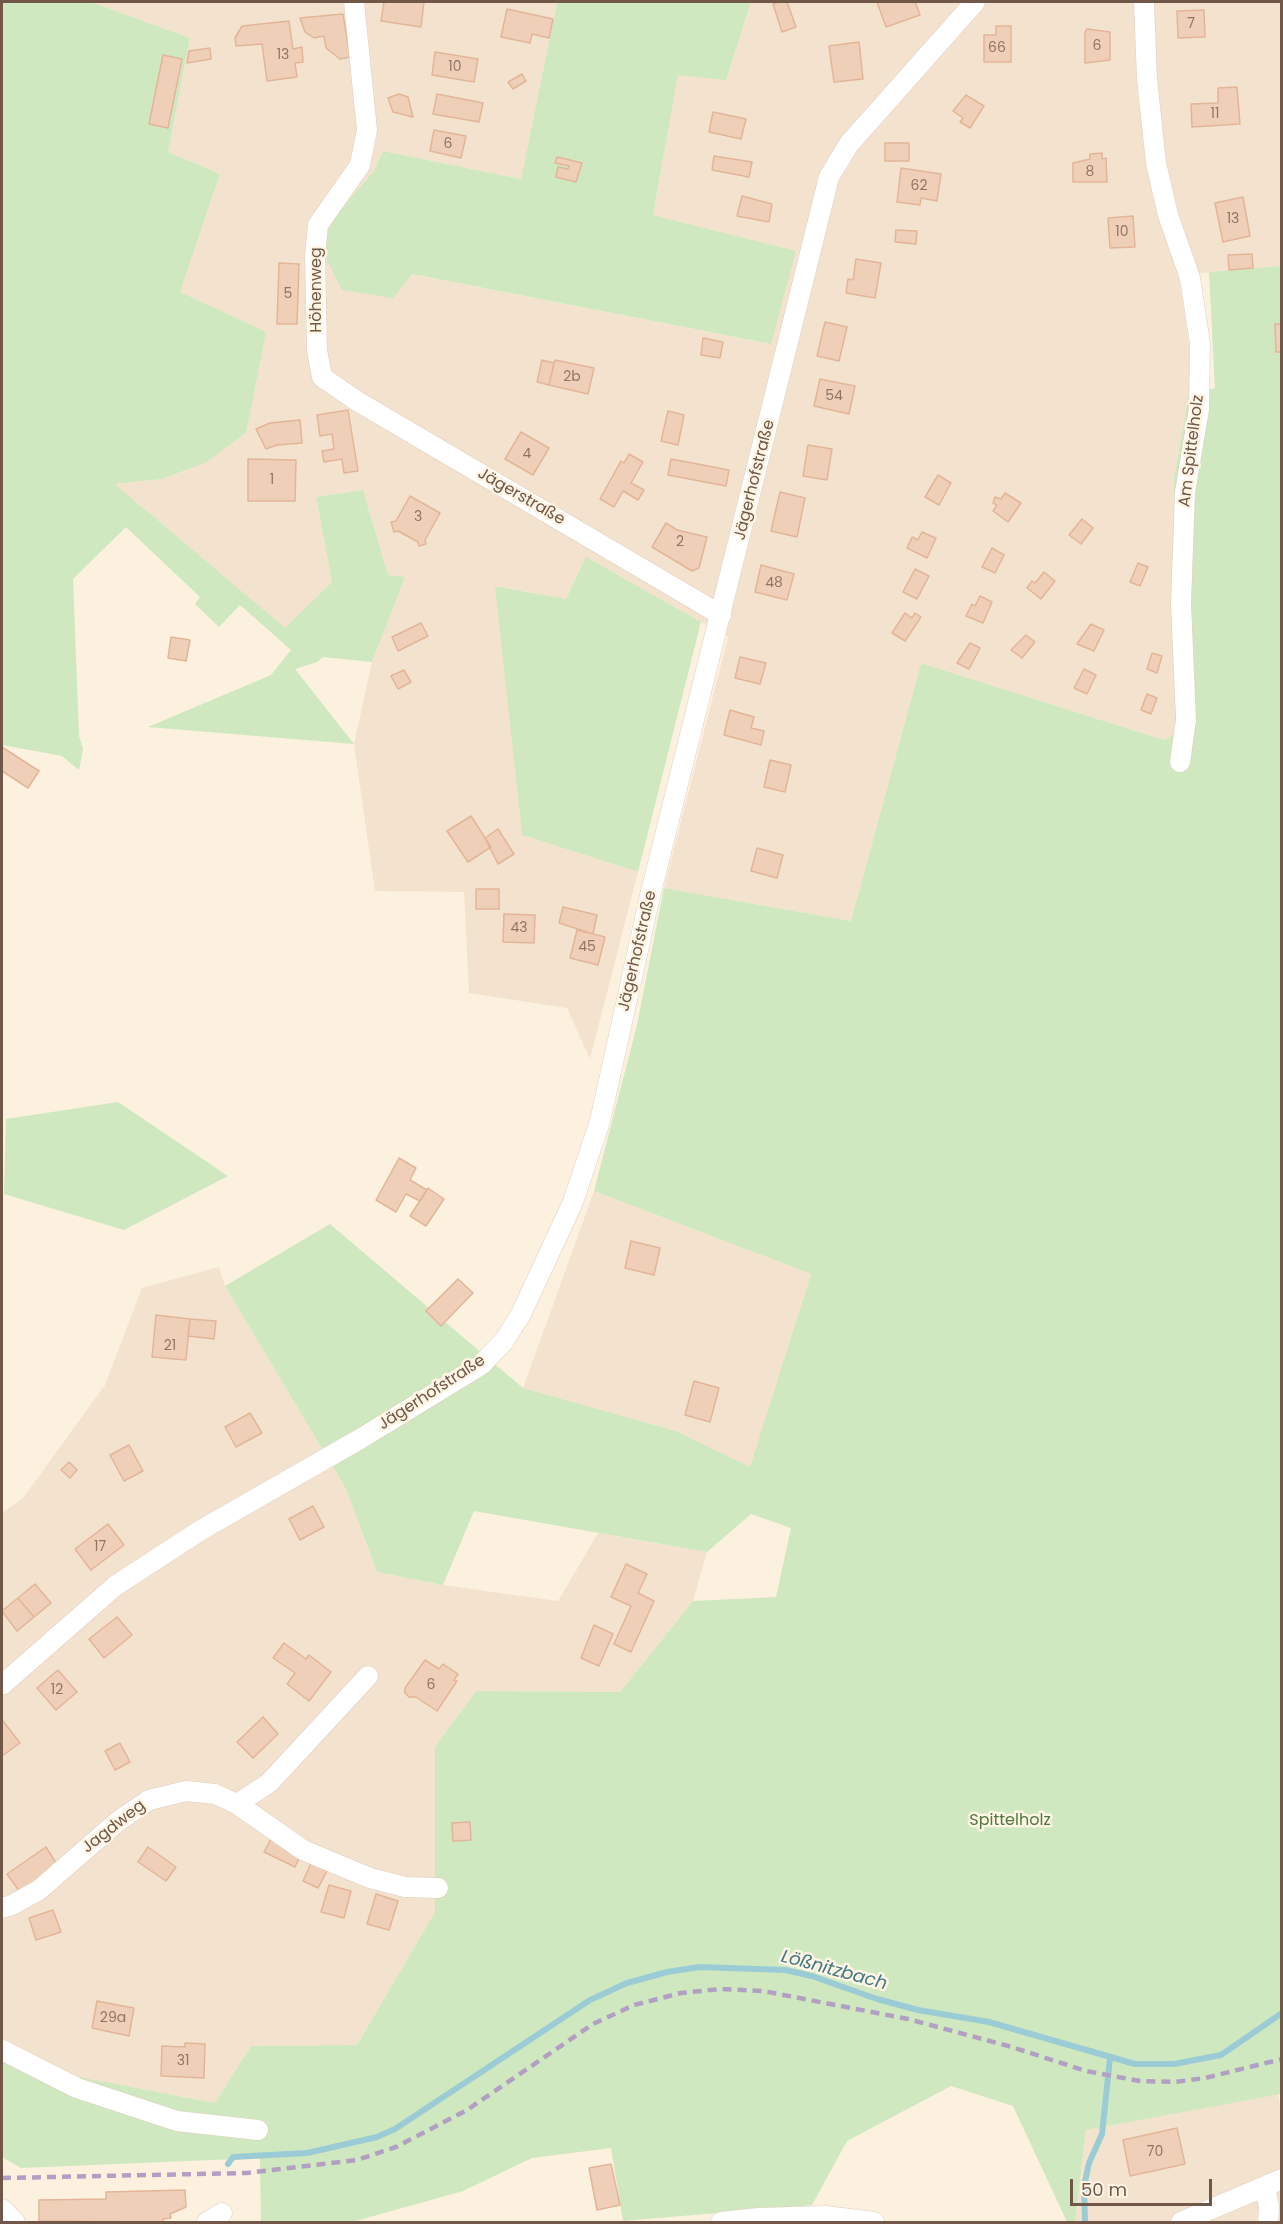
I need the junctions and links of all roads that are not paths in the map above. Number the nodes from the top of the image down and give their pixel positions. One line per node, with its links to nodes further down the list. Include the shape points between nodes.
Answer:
1 (354, 2): 4 (street, Höhenweg, via 367,130 360,165 318,225 317,350)
2 (975, 2): 5 (street, Jägerhofstraße, via 849,144 829,177)
3 (1144, 2): 6 (street, Am Spittelholz, via 1156,163 1168,215 1191,278 1200,343 1199,409 1185,492 1181,603 1186,720)
4 (322, 377): 5 (street, Jägerstraße)
5 (721, 615): 8 (street, Jägerhofstraße, via 650,896 600,1121 573,1202 521,1314 504,1341 481,1365 201,1530 115,1586)
6 (1180, 762)
7 (368, 1676): 9 (street, via 269,1783)
8 (2, 1685)
9 (237, 1804): 10 (street, via 303,1850 369,1878 405,1887); 11 (street, Jagdweg, via 215,1794 186,1791 149,1800 117,1822 39,1890)
10 (438, 1888)
11 (2, 1908)
12 (2, 2050): 13 (street, via 77,2088 177,2121)
13 (258, 2130)
14 (1274, 2183): 19 (street); 20 (street)
15 (2, 2209): 16 (street)
16 (15, 2223)
17 (721, 2223): 18 (street, via 826,2216)
18 (874, 2223)
19 (1181, 2223)
20 (1268, 2223)

